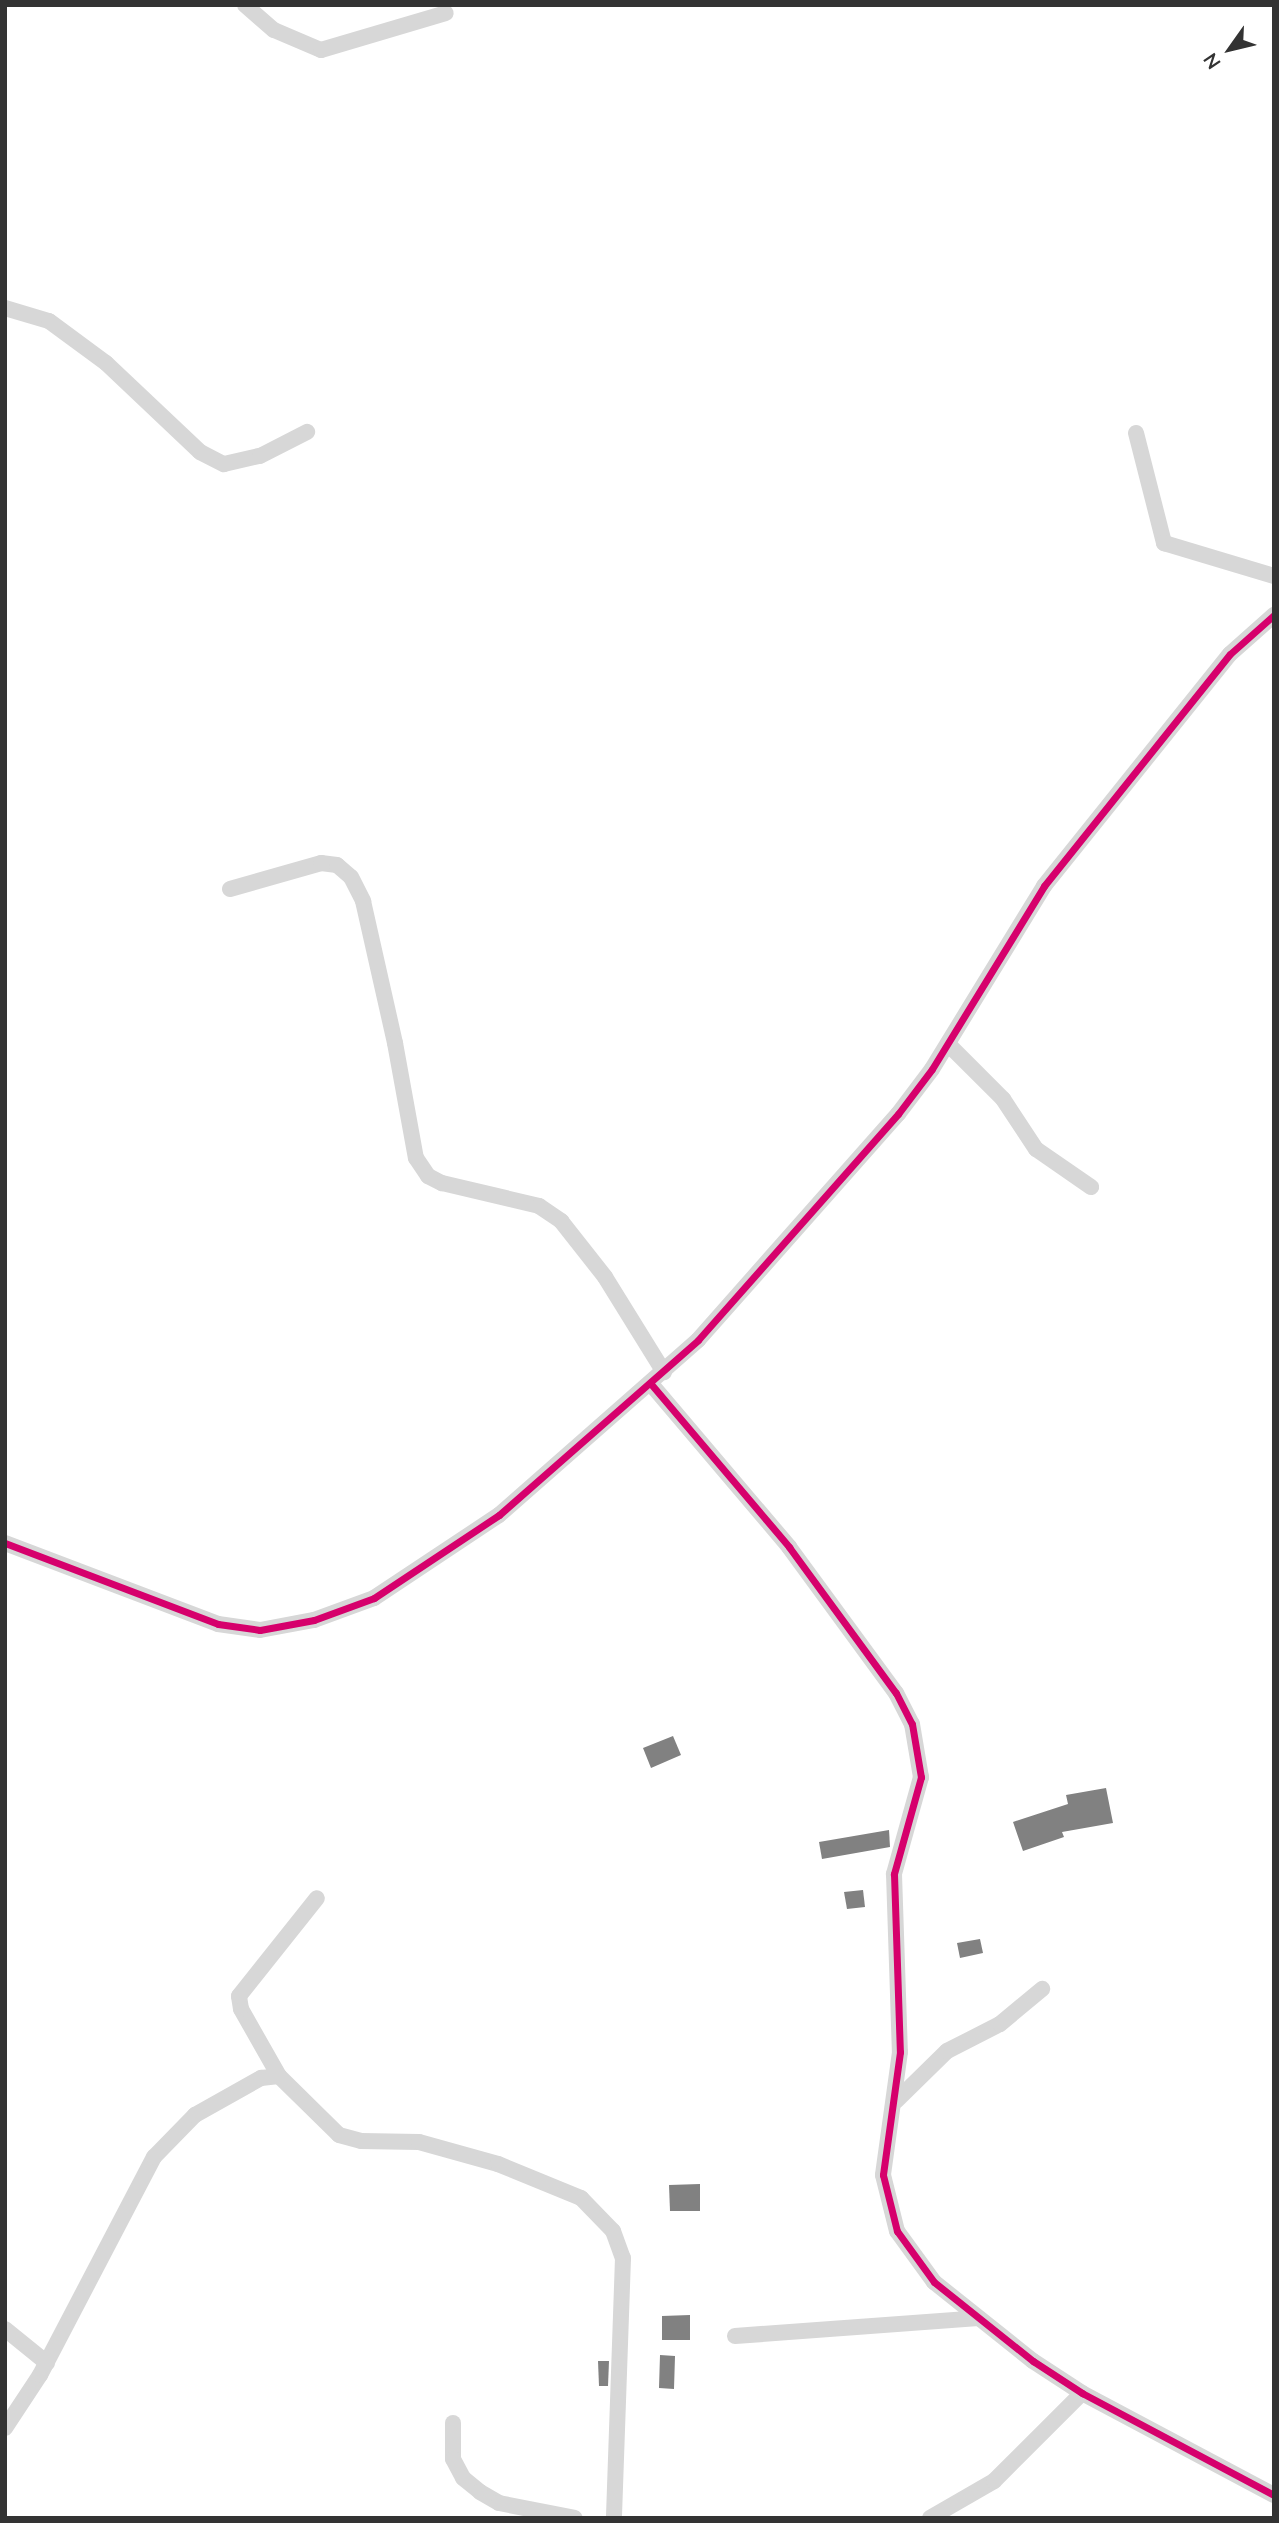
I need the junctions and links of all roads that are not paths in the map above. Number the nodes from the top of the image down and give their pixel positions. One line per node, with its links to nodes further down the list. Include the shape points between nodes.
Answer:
1 (246, 5): 2 (street, via 274,30 321,50)
2 (446, 13)
3 (5, 308): 4 (street, via 59,328 106,363 200,452 224,464 260,456)
4 (307, 432)
5 (1136, 433): 6 (street, via 1164,543)
6 (1274, 576)
7 (1274, 615): 9 (street, via 1230,654 1044,886)
8 (230, 888): 11 (street, via 321,863 337,864 351,877 363,901 396,1043 416,1158 442,1183 539,1206 561,1220 606,1277)
9 (947, 1044): 10 (street, via 1003,1099 1036,1149); 11 (street, via 898,1114)
10 (1091, 1187)
11 (664, 1372): 12 (street)
12 (651, 1384): 13 (street, via 499,1514 427,1566 374,1598 314,1620 260,1630 219,1624); 17 (street, via 789,1547 897,1693 912,1724 921,1777 894,1874 900,2052)
13 (5, 1543)
14 (317, 1898): 16 (street, via 239,1996 241,2009)
15 (1042, 1989): 17 (street, via 1000,2024 947,2051)
16 (279, 2076): 21 (street, via 261,2078 172,2133 154,2157); 27 (street, via 339,2135 360,2141 419,2142 487,2160 581,2198 607,2223 623,2258)
17 (896, 2101): 18 (street, via 883,2175 897,2231 934,2281)
18 (978, 2318): 20 (street); 22 (street)
19 (5, 2329): 21 (street)
20 (735, 2336)
21 (47, 2363): 24 (street)
22 (1082, 2393): 25 (street); 28 (street, via 994,2481)
23 (453, 2423): 26 (street, via 453,2459 463,2478 480,2492 499,2503)
24 (5, 2428)
25 (1274, 2495)
26 (575, 2518)
27 (614, 2518)
28 (930, 2518)

